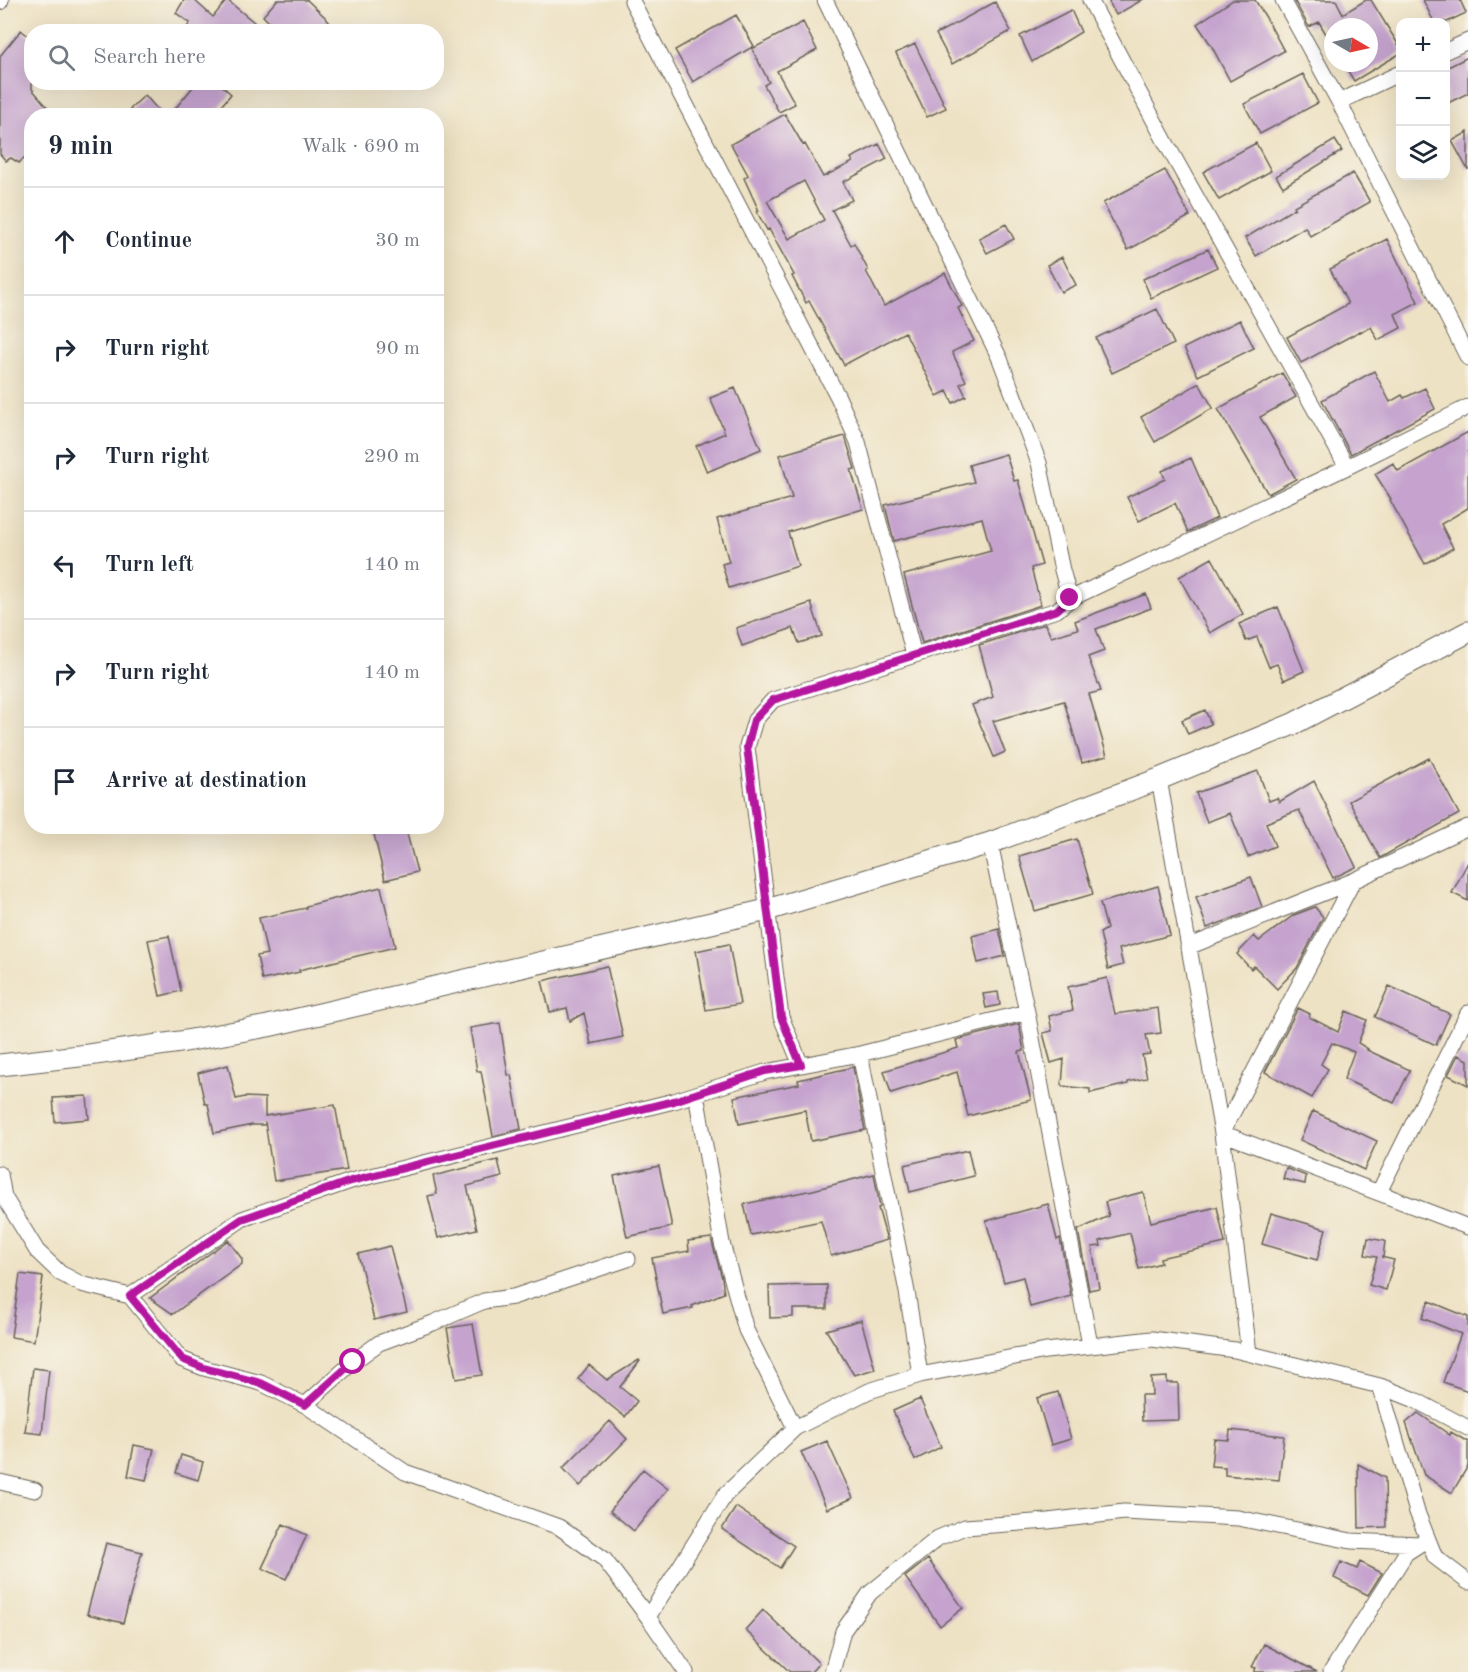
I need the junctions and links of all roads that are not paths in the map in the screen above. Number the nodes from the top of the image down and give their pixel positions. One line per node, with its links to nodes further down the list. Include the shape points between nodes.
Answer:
1 (825, 0): 12 (street, via 1000,359 1039,464)
2 (1090, 0): 11 (street)
3 (1283, 0): 8 (street)
4 (632, 1): 14 (street, via 858,442)
5 (1468, 41): 6 (street)
6 (1450, 49)
7 (1396, 75): 8 (street)
8 (1339, 102): 9 (street)
9 (1468, 358)
10 (1468, 407): 11 (street)
11 (1347, 467): 12 (street)
12 (1070, 598): 14 (street, via 1057,610)
13 (1468, 632): 15 (main road, via 1293,724)
14 (914, 656): 19 (street, via 773,700 754,720 747,747)
15 (1159, 779): 17 (main road); 20 (street)
16 (1468, 827): 18 (street)
17 (990, 843): 19 (main road); 21 (street)
18 (1353, 881): 20 (street); 27 (street)
19 (767, 910): 24 (main road, via 268,1026 99,1054); 25 (street, via 781,1017)
20 (1188, 947): 27 (street)
21 (1027, 1012): 23 (street); 34 (street)
22 (1468, 1013): 29 (street)
23 (860, 1054): 25 (street); 36 (street)
24 (0, 1065)
25 (801, 1065): 26 (street, via 765,1071)
26 (696, 1094): 33 (street, via 351,1181 253,1215); 39 (street, via 722,1243 746,1330)
27 (1222, 1133): 29 (street); 35 (street)
28 (0, 1174): 30 (street)
29 (1378, 1192): 31 (street)
30 (2, 1196): 33 (street, via 37,1251 60,1273 81,1284)
31 (1468, 1227)
32 (628, 1259): 38 (street, via 513,1298 484,1300 379,1343)
33 (130, 1296): 38 (street, via 182,1359 261,1383)
34 (1090, 1345): 35 (street, via 1152,1339); 36 (street)
35 (1249, 1353): 37 (street)
36 (920, 1375): 39 (street, via 869,1391)
37 (1380, 1386): 40 (street); 43 (street, via 1417,1512 1435,1557)
38 (305, 1405): 44 (street, via 405,1472 559,1527 604,1559)
39 (795, 1428): 44 (street, via 724,1495)
40 (1468, 1428)
41 (0, 1482): 42 (street)
42 (35, 1490)
43 (1468, 1582)
44 (648, 1617): 45 (street)
45 (686, 1672)
46 (832, 1672): 47 (street, via 843,1631 870,1593 938,1538 965,1527 1124,1512 1238,1518 1351,1541 1420,1544 1406,1553)
47 (1331, 1672)

